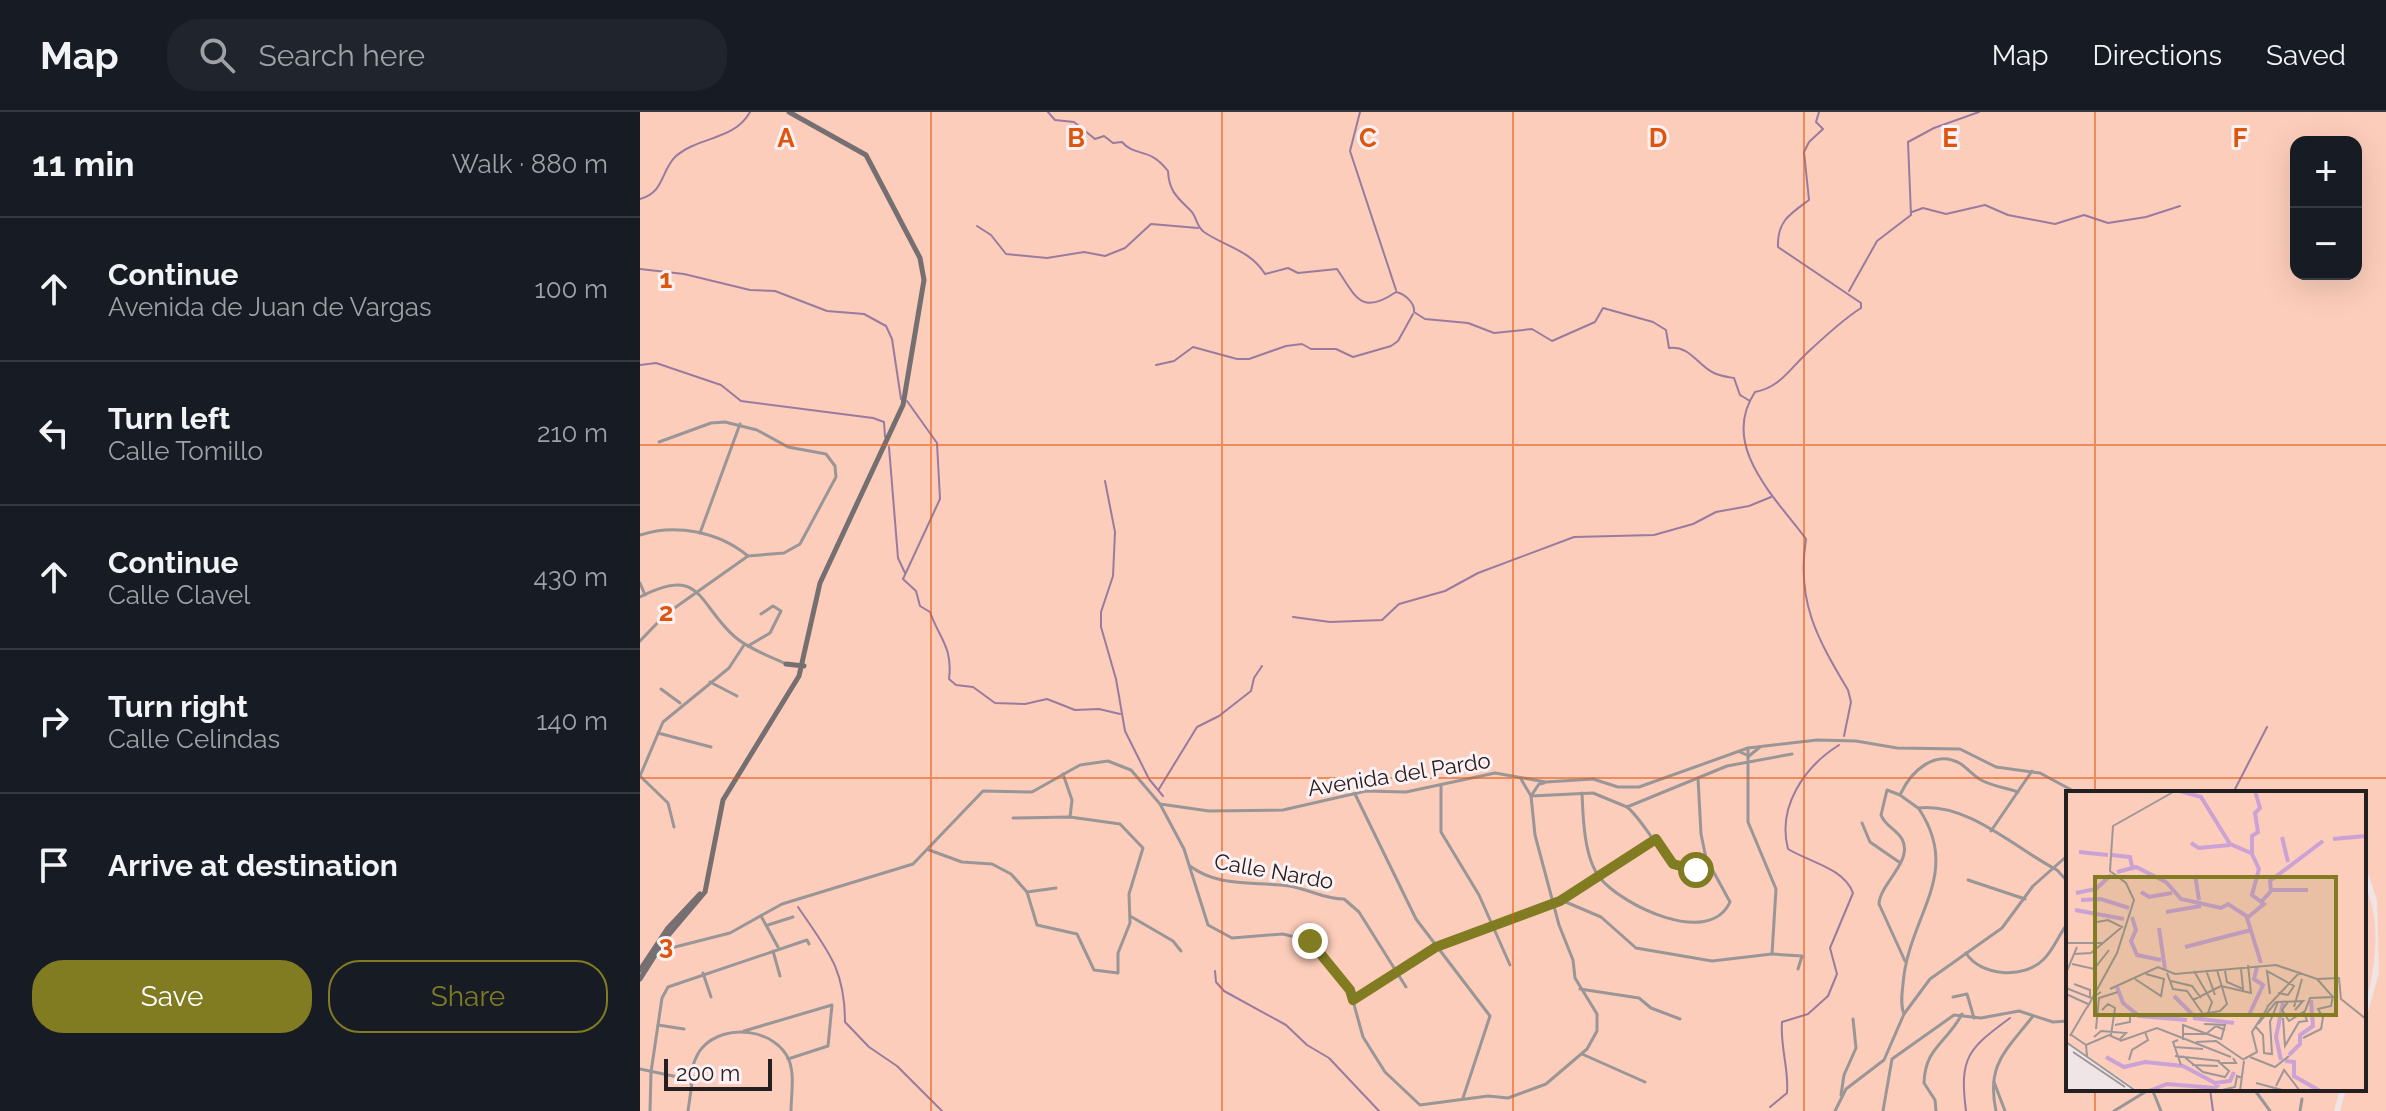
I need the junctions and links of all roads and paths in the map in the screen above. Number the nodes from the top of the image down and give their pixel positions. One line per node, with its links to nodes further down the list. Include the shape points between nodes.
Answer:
1 (789, 112): 14 (main road, via 866,155 924,272 903,405 820,583)
2 (740, 424): 3 (street, via 711,423); 4 (street); 6 (street, via 788,447 822,452 836,472 800,544 784,553)
3 (659, 442)
4 (700, 533): 5 (street, via 673,529); 6 (street)
5 (640, 535)
6 (748, 556): 8 (street)
7 (640, 583): 9 (street)
8 (697, 591): 9 (street, via 676,583); 11 (street); 12 (street)
9 (642, 596)
10 (761, 614): 12 (street, via 773,606 781,611 770,633)
11 (640, 641)
12 (746, 645): 13 (street); 15 (street)
13 (786, 664): 14 (main road)
14 (799, 665): 59 (main road, via 798,678 723,800)
15 (710, 682): 17 (street); 18 (street)
16 (661, 689): 18 (street)
17 (737, 696)
18 (682, 704): 19 (street)
19 (658, 733): 21 (street); 29 (street)
20 (1763, 745): 22 (street, Avenida del Pardo); 25 (street); 26 (street, Avenida del Pardo, via 1817,740 1949,747 1996,767)
21 (711, 747)
22 (1748, 748): 23 (street, Avenida del Pardo); 25 (street)
23 (1737, 751): 25 (street); 31 (street, Avenida del Pardo, via 1639,787 1593,779)
24 (1792, 754): 25 (street)
25 (1750, 758): 30 (street); 85 (street, via 1748,822 1776,889)
26 (2032, 771): 34 (street, Avenida del Pardo); 35 (street)
27 (1500, 773): 32 (street, Avenida del Pardo); 33 (street, Avenida del Pardo); 33 (street)
28 (1063, 774): 40 (street, via 1094,762 1122,765); 43 (street, via 1072,800); 49 (street, via 1032,792 983,791)
29 (640, 776): 46 (street, via 668,803)
30 (1698, 778): 41 (street); 56 (street, via 1701,834)
31 (1546, 782): 33 (street, Avenida del Pardo); 33 (street)
32 (1441, 785): 37 (street, Avenida del Pardo); 74 (street, via 1441,832)
33 (1532, 786): 39 (street)
34 (2073, 791)
35 (2018, 792): 38 (street, via 1984,781 1950,761 1920,766); 47 (street)
36 (1582, 793): 39 (street); 41 (street); 60 (street, via 1583,824)
37 (1355, 794): 40 (street, Avenida del Pardo, via 1283,810 1209,811); 79 (street, via 1416,919)
38 (1900, 795): 42 (street); 53 (street, via 1887,790 1881,815 1904,843)
39 (1531, 796): 66 (street, via 1535,835)
40 (1160, 804): 54 (street)
41 (1627, 807): 48 (street)
42 (1918, 808): 47 (street, via 1930,806); 86 (street, via 1934,836 1938,871)
43 (1070, 817): 44 (street); 69 (street, via 1124,825 1143,848 1129,894)
44 (1013, 818)
45 (1862, 823): 53 (street, via 1870,842)
46 (674, 827)
47 (1991, 831): 55 (street)
48 (1656, 839): 57 (street, via 1673,864); 60 (street)
49 (935, 844): 50 (street); 51 (street)
50 (929, 850): 51 (street); 67 (street, via 913,864)
51 (941, 853): 64 (street, via 1001,868)
52 (2066, 857): 55 (street)
53 (1900, 863): 86 (street, via 1879,904)
54 (1190, 866): 90 (street, Calle Nardo, via 1219,880 1287,886 1326,899 1344,899 1359,912); 98 (street, via 1208,925 1218,933 1247,939 1283,934 1310,941)
55 (2053, 868): 62 (street); 65 (street)
56 (1711, 869): 57 (street); 58 (street)
57 (1689, 871): 58 (street)
58 (1714, 874): 60 (street, via 1730,904 1714,918 1700,921 1656,916)
59 (710, 876): 75 (main road, via 699,901); 88 (main road)
60 (1598, 876): 66 (street)
61 (1968, 880): 65 (street)
62 (2066, 880)
63 (1056, 888): 64 (street)
64 (1027, 892): 69 (street, via 1037,925 1077,934 1098,972 1119,972 1118,953 1127,939)
65 (2025, 899): 84 (street, via 2002,928)
66 (1556, 903): 74 (street); 85 (street, via 1601,917 1636,948 1712,961); 95 (street)
67 (770, 910): 68 (street); 72 (street)
68 (761, 916): 71 (street); 72 (street)
69 (1130, 916): 82 (street)
70 (793, 917): 72 (street)
71 (752, 923): 72 (street); 76 (street)
72 (767, 924): 80 (street)
73 (2066, 926): 84 (street, via 2045,959 2031,967 1988,971)
74 (1494, 927): 79 (street); 87 (street)
75 (670, 939): 76 (street); 78 (street); 83 (main road); 88 (street)
76 (687, 942): 78 (street)
77 (809, 944): 80 (street, via 807,940)
78 (665, 947): 83 (street)
79 (1436, 947): 90 (street); 129 (street, via 1490,1016)
80 (778, 949): 81 (street)
81 (773, 951): 91 (street); 92 (street)
82 (1181, 951)
83 (656, 953): 93 (main road)
84 (1966, 953): 99 (street, via 1930,979)
85 (1772, 954): 89 (street, via 1802,956)
86 (1905, 961): 99 (street)
87 (1510, 965)
88 (641, 968)
89 (1798, 969)
90 (1395, 970): 94 (street, Calle Nardo); 98 (street)
91 (703, 973): 96 (street); 106 (street, via 668,987)
92 (780, 976)
93 (640, 979)
94 (1406, 987)
95 (1580, 989): 103 (street, via 1639,998); 111 (street, via 1598,1019 1597,1031)
96 (711, 997)
97 (1953, 997): 102 (street, via 1967,994)
98 (1353, 1000): 129 (street, via 1363,1037 1385,1072 1415,1104)
99 (1904, 1014): 112 (street)
100 (1962, 1014): 102 (street); 112 (street); 135 (street, via 1927,1058 1924,1083)
101 (2033, 1016): 102 (street, via 2019,1011); 105 (street); 117 (street, via 1998,1060)
102 (1974, 1018)
103 (1680, 1019)
104 (1853, 1019): 120 (street, via 1856,1053)
105 (2066, 1021)
106 (658, 1025): 108 (street); 116 (street)
107 (762, 1025): 109 (street); 110 (street); 113 (street, via 832,1005 828,1046)
108 (684, 1029)
109 (739, 1032): 110 (street); 114 (street, via 708,1042)
110 (761, 1034): 113 (street)
111 (1582, 1054): 119 (street); 129 (street, via 1556,1078 1525,1093)
112 (1890, 1058): 121 (street); 134 (street)
113 (788, 1059): 132 (street)
114 (694, 1066): 118 (street); 118 (street, via 695,1078)
115 (640, 1069): 116 (street)
116 (651, 1072): 118 (street); 130 (street)
117 (1993, 1078): 122 (street); 127 (street)
118 (689, 1080): 131 (street)
119 (1645, 1082)
120 (1841, 1086): 121 (street); 126 (street)
121 (1846, 1089): 126 (street)
122 (1997, 1090): 127 (street); 137 (street)
123 (2148, 1091): 138 (street)
124 (2152, 1091): 139 (street)
125 (2255, 1091): 140 (street)
126 (1841, 1095): 133 (street)
127 (1993, 1096): 136 (street)
128 (2302, 1099): 141 (street)
129 (1462, 1100)
130 (650, 1111)
131 (688, 1111)
132 (791, 1111)
133 (1835, 1111)
134 (1883, 1111)
135 (1936, 1111)
136 (1996, 1111)
137 (2005, 1111)
138 (2114, 1111)
139 (2161, 1111)
140 (2270, 1111)
141 (2300, 1111)

